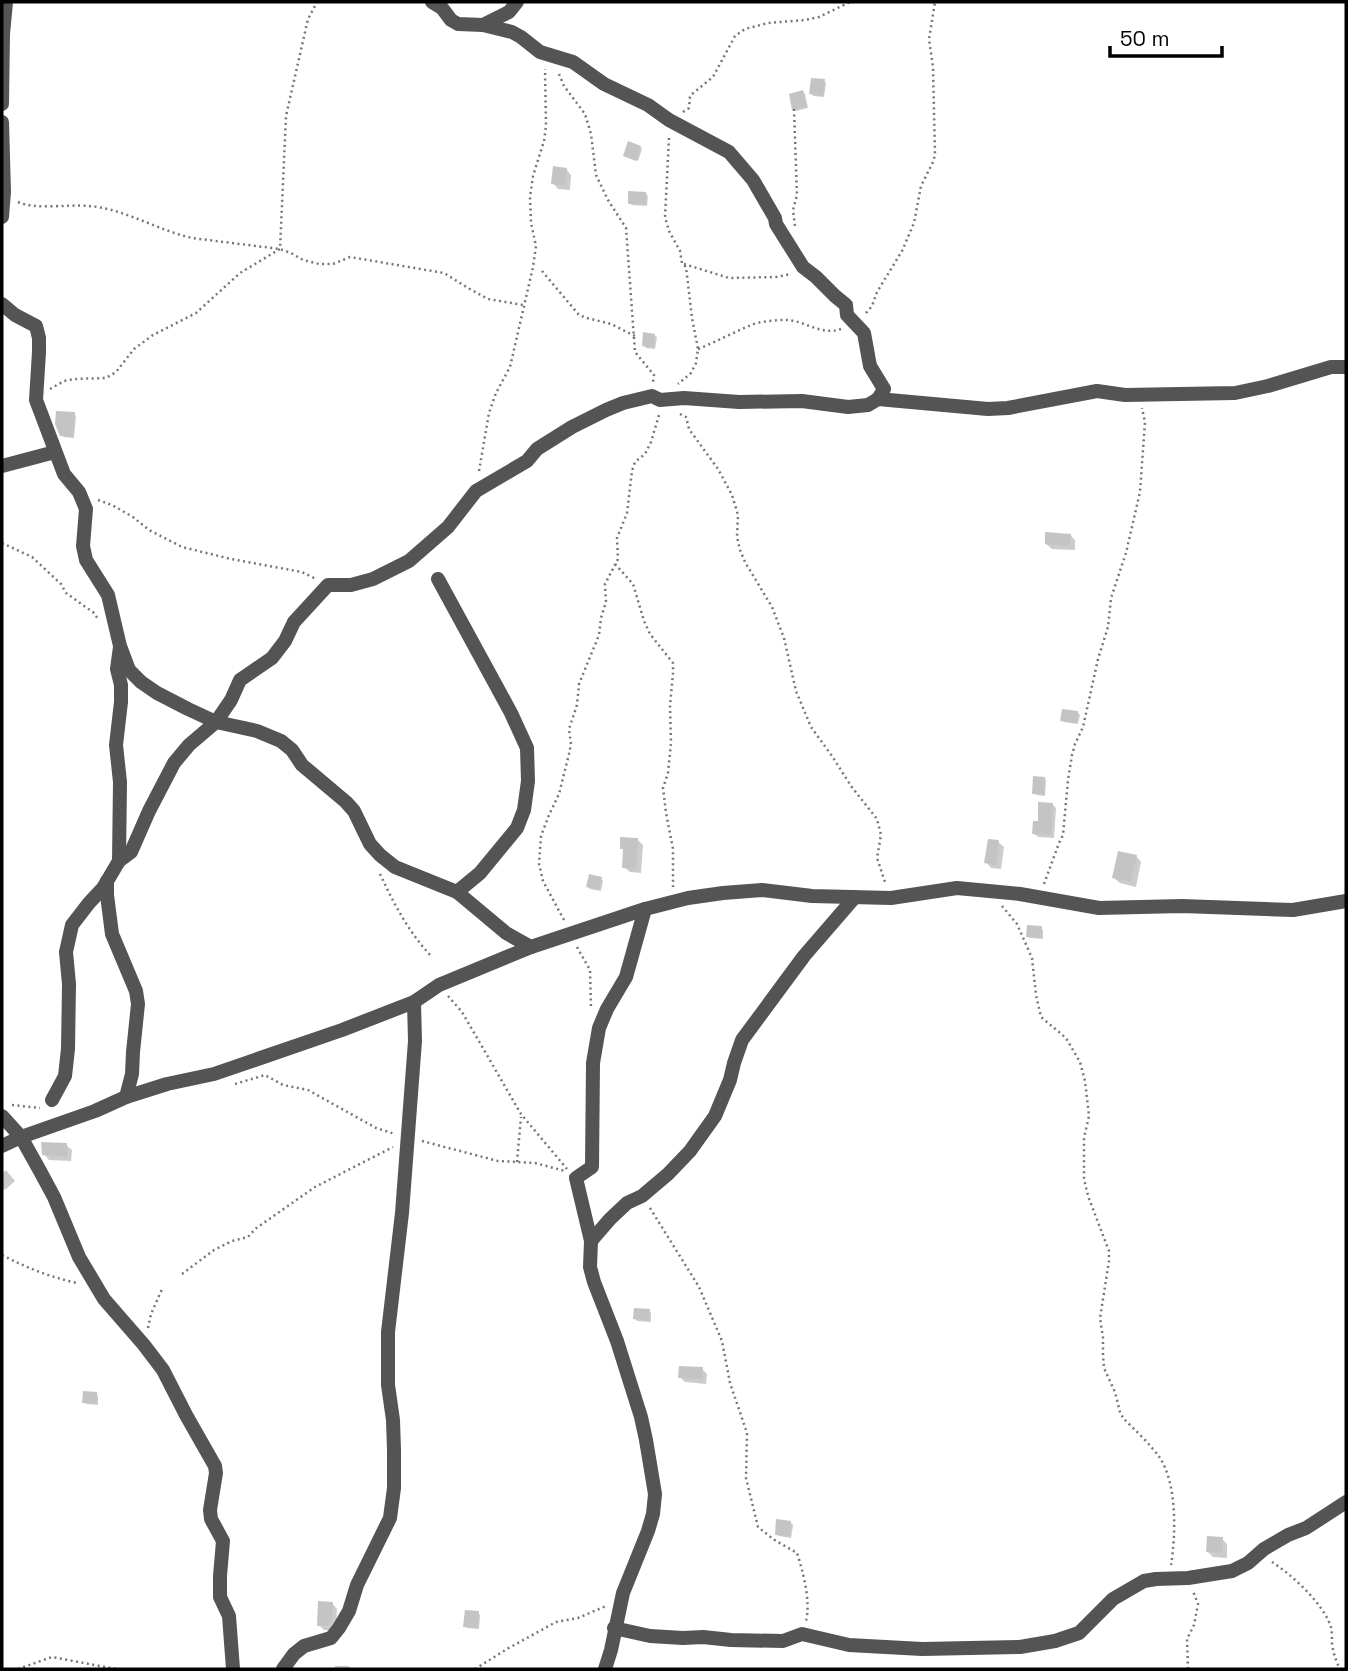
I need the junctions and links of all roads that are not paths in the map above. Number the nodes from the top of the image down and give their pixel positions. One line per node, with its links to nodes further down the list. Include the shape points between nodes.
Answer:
1 (6, 2): 5 (street)
2 (432, 2): 4 (street, via 458,24)
3 (516, 2): 4 (street, via 509,12)
4 (483, 25): 11 (street, via 512,32 540,52 573,62 604,84 729,152 753,180 803,267 846,305 847,315 864,332 870,366 884,389)
5 (2, 104)
6 (2, 122): 7 (street)
7 (4, 192): 8 (street)
8 (2, 217)
9 (2, 304): 12 (street, via 36,326 36,400)
10 (1346, 367): 11 (street, via 1235,393 1125,395 1097,391 988,409)
11 (878, 399): 16 (street, via 848,407 684,398 624,403 572,427 476,491 448,527 409,561 373,579 328,585 294,622 272,658 240,680)
12 (55, 452): 13 (street); 15 (street, via 86,509 86,561 108,595)
13 (2, 466)
14 (438, 579): 19 (street, via 527,748 528,782 517,828 480,873)
15 (120, 646): 16 (street, via 129,670 141,682); 17 (street, via 116,745)
16 (216, 722): 17 (street, via 174,764 131,852); 19 (street, via 281,741 354,811 380,855 395,867)
17 (119, 862): 18 (street)
18 (107, 881): 25 (street, via 112,934 138,1004); 26 (street, via 72,925 66,952 65,1076)
19 (457, 892): 23 (street, via 498,928)
20 (855, 897): 21 (street, via 891,898 957,888 1099,908 1293,910); 22 (street, via 723,893); 30 (street, via 804,956 743,1040 715,1116 690,1151 642,1196 627,1203)
21 (1346, 901)
22 (645, 909): 23 (street); 30 (street, via 626,977 599,1028 593,1062 592,1167 576,1178)
23 (531, 947): 24 (street, via 439,985)
24 (414, 1002): 25 (street, via 214,1074); 34 (street, via 408,1138 388,1332 394,1450 390,1518 339,1629 331,1637 304,1646)
25 (126, 1097): 28 (street)
26 (52, 1100)
27 (2, 1116): 28 (street)
28 (21, 1137): 29 (street); 33 (street, via 54,1197 79,1257 104,1299 163,1370 215,1466 210,1510 223,1541 220,1597 229,1616)
29 (2, 1146)
30 (591, 1241): 32 (street, via 590,1267 641,1417 655,1494 648,1531)
31 (1346, 1502): 32 (street, via 1232,1571 1144,1581 1113,1599 1079,1633 1055,1641 1020,1647 922,1649 849,1645 802,1634 783,1641 731,1640 650,1636)
32 (614, 1628): 35 (street)
33 (233, 1669)
34 (283, 1669)
35 (605, 1669)

